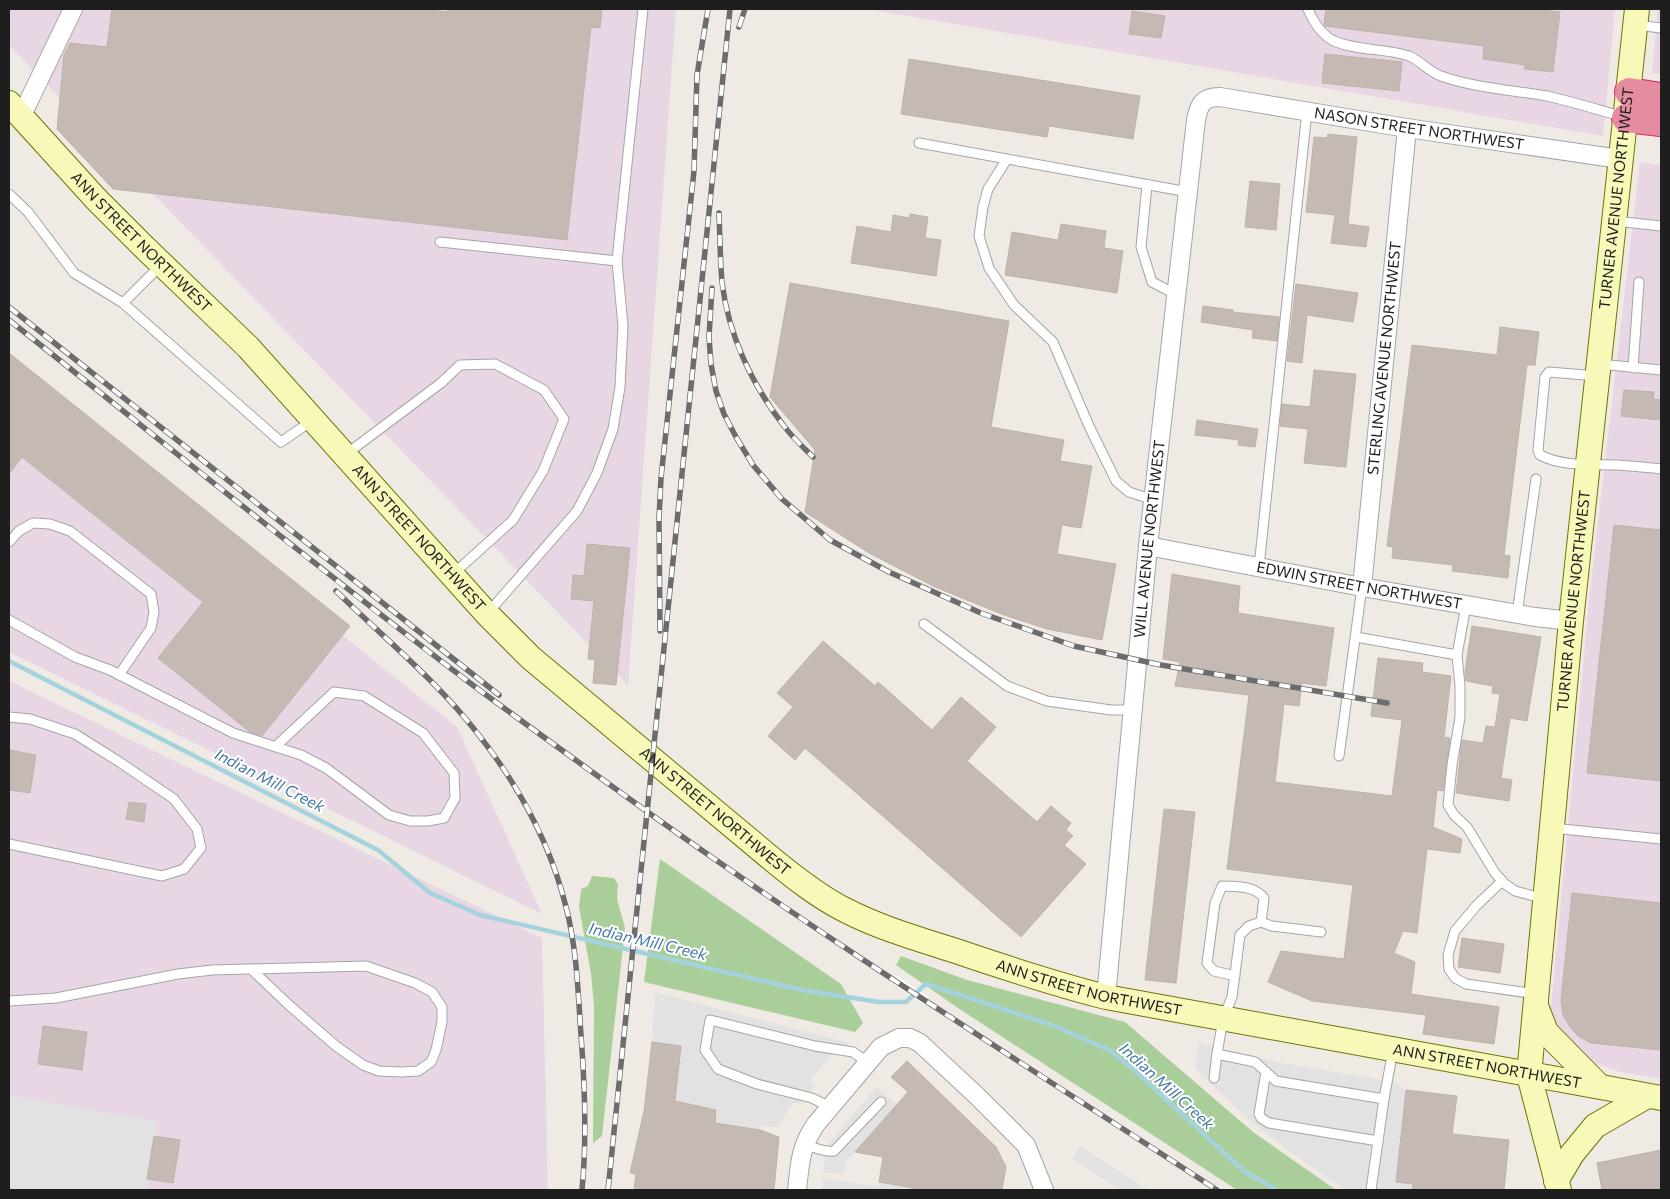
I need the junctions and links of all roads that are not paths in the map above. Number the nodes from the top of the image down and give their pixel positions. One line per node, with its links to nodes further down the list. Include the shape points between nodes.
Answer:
1 (73, 9): 9 (street)
2 (643, 9): 22 (lane)
3 (1308, 9): 8 (lane, via 1316,25 1333,40 1410,57 1430,70 1456,80 1548,97)
4 (1636, 13): 5 (lane); 8 (main road, TURNER AVENUE NORTHWEST)
5 (1661, 28)
6 (1220, 97): 10 (street, NASON STREET NORTHWEST); 17 (street, WILL AVENUE NORTHWEST, via 1203,101 1199,109)
7 (1661, 97): 8 (highway)
8 (1627, 105): 11 (highway); 15 (main road, TURNER AVENUE NORTHWEST)
9 (15, 110): 23 (main road, ANN STREET NORTHWEST)
10 (1307, 111): 12 (street, NASON STREET NORTHWEST); 38 (lane)
11 (1661, 122)
12 (1407, 128): 15 (street, NASON STREET NORTHWEST); 40 (street, STERLING AVENUE NORTHWEST)
13 (919, 143): 14 (lane)
14 (1007, 159): 16 (lane); 35 (lane, via 988,189 983,208 979,236 989,268 1014,305 1053,342 1116,481 1129,492)
15 (1620, 159): 19 (main road, TURNER AVENUE NORTHWEST)
16 (1148, 185): 17 (lane); 25 (lane, via 1141,247 1152,282)
17 (1188, 192): 25 (street, WILL AVENUE NORTHWEST)
18 (9, 194): 26 (lane, via 28,212 74,273)
19 (1614, 221): 20 (lane); 28 (main road, TURNER AVENUE NORTHWEST)
20 (1661, 226)
21 (440, 242): 22 (lane)
22 (617, 261): 42 (lane, via 623,326 620,387 613,429 598,473 577,511)
23 (161, 264): 26 (lane); 30 (main road, ANN STREET NORTHWEST, via 248,347)
24 (1640, 282): 27 (lane)
25 (1177, 294): 35 (street, WILL AVENUE NORTHWEST)
26 (123, 303): 30 (lane, via 281,442)
27 (1633, 368): 28 (lane); 29 (lane)
28 (1598, 370): 32 (main road, TURNER AVENUE NORTHWEST); 32 (lane, via 1549,372 1544,386 1540,455 1548,460)
29 (1661, 370)
30 (313, 420): 31 (main road, ANN STREET NORTHWEST)
31 (345, 456): 39 (main road, ANN STREET NORTHWEST); 39 (lane, via 460,365 495,364 544,390 564,419 543,471 513,520)
32 (1588, 465): 33 (lane); 45 (main road, TURNER AVENUE NORTHWEST)
33 (1661, 468)
34 (1536, 478): 43 (lane)
35 (1154, 500): 37 (street, WILL AVENUE NORTHWEST)
36 (9, 542): 49 (lane, via 32,523 50,524 70,531 151,594 154,612 151,628)
37 (1148, 546): 38 (street, EDWIN STREET NORTHWEST); 50 (street, WILL AVENUE NORTHWEST)
38 (1259, 567): 40 (street, EDWIN STREET NORTHWEST)
39 (452, 575): 42 (main road, ANN STREET NORTHWEST)
40 (1362, 587): 41 (street, EDWIN STREET NORTHWEST); 47 (lane)
41 (1466, 605): 43 (street, EDWIN STREET NORTHWEST); 48 (lane)
42 (487, 614): 63 (main road, ANN STREET NORTHWEST, via 531,658 772,860 835,904 896,932)
43 (1517, 614): 45 (street, EDWIN STREET NORTHWEST)
44 (9, 620): 49 (lane, via 75,657)
45 (1571, 621): 54 (main road, TURNER AVENUE NORTHWEST)
46 (924, 624): 50 (lane, via 1007,686 1047,701)
47 (1356, 636): 48 (lane); 53 (lane)
48 (1457, 655): 57 (lane, via 1460,718 1448,805 1468,827)
49 (119, 675): 52 (lane, via 233,733)
50 (1133, 710): 63 (street, WILL AVENUE NORTHWEST)
51 (9, 718): 56 (lane, via 30,720 75,734 126,766 174,799 197,829 201,848 184,869 162,876)
52 (274, 747): 52 (lane, via 301,755 326,768 389,815 410,821 444,818 455,798 454,773 423,732 364,696 334,692)
53 (1339, 756)
54 (1552, 828): 55 (lane); 58 (main road, TURNER AVENUE NORTHWEST)
55 (1661, 839)
56 (9, 844)
57 (1502, 881): 58 (lane, via 1515,891); 64 (lane, via 1455,931 1448,955 1449,969 1455,978 1466,984)
58 (1545, 900): 64 (main road, TURNER AVENUE NORTHWEST)
59 (1261, 922): 60 (lane); 62 (lane, via 1249,926 1240,935); 62 (lane, via 1264,898 1260,893 1253,889 1222,886 1215,903 1207,963 1214,971)
60 (1321, 932)
61 (252, 970): 61 (lane, via 366,966 415,983 432,992 442,1008 440,1032 431,1062 418,1071 401,1072 380,1071 363,1065 336,1046); 65 (lane, via 178,974 56,998)
62 (1235, 976): 66 (lane, via 1232,997)
63 (1106, 997): 66 (main road, ANN STREET NORTHWEST)
64 (1536, 999): 71 (main road, TURNER AVENUE NORTHWEST); 73 (main road, via 1546,1032)
65 (9, 1001)
66 (1223, 1019): 67 (main road, ANN STREET NORTHWEST); 68 (lane)
67 (1393, 1050): 71 (main road, ANN STREET NORTHWEST); 75 (lane)
68 (1217, 1054): 70 (lane, via 1255,1062); 72 (lane)
69 (868, 1063): 77 (street); 77 (lane, via 853,1052 710,1020 705,1050 718,1069 757,1084 812,1098); 80 (street, via 881,1047 899,1038 910,1038 920,1043 1026,1146)
70 (1266, 1072): 75 (lane, via 1276,1081); 78 (lane, via 1259,1114 1269,1123)
71 (1529, 1075): 73 (main road, ANN STREET NORTHWEST); 81 (main road, TURNER AVENUE NORTHWEST)
72 (1214, 1078)
73 (1598, 1086): 74 (main road, ANN STREET NORTHWEST)
74 (1654, 1097): 81 (main road, via 1594,1126 1572,1154)
75 (1384, 1099): 78 (lane)
76 (882, 1102): 79 (lane, via 834,1151 825,1152)
77 (830, 1107): 79 (street)
78 (1378, 1141): 83 (lane)
79 (805, 1143): 82 (street)
80 (1038, 1185)
81 (1558, 1186)
82 (798, 1190)
83 (1371, 1190)

